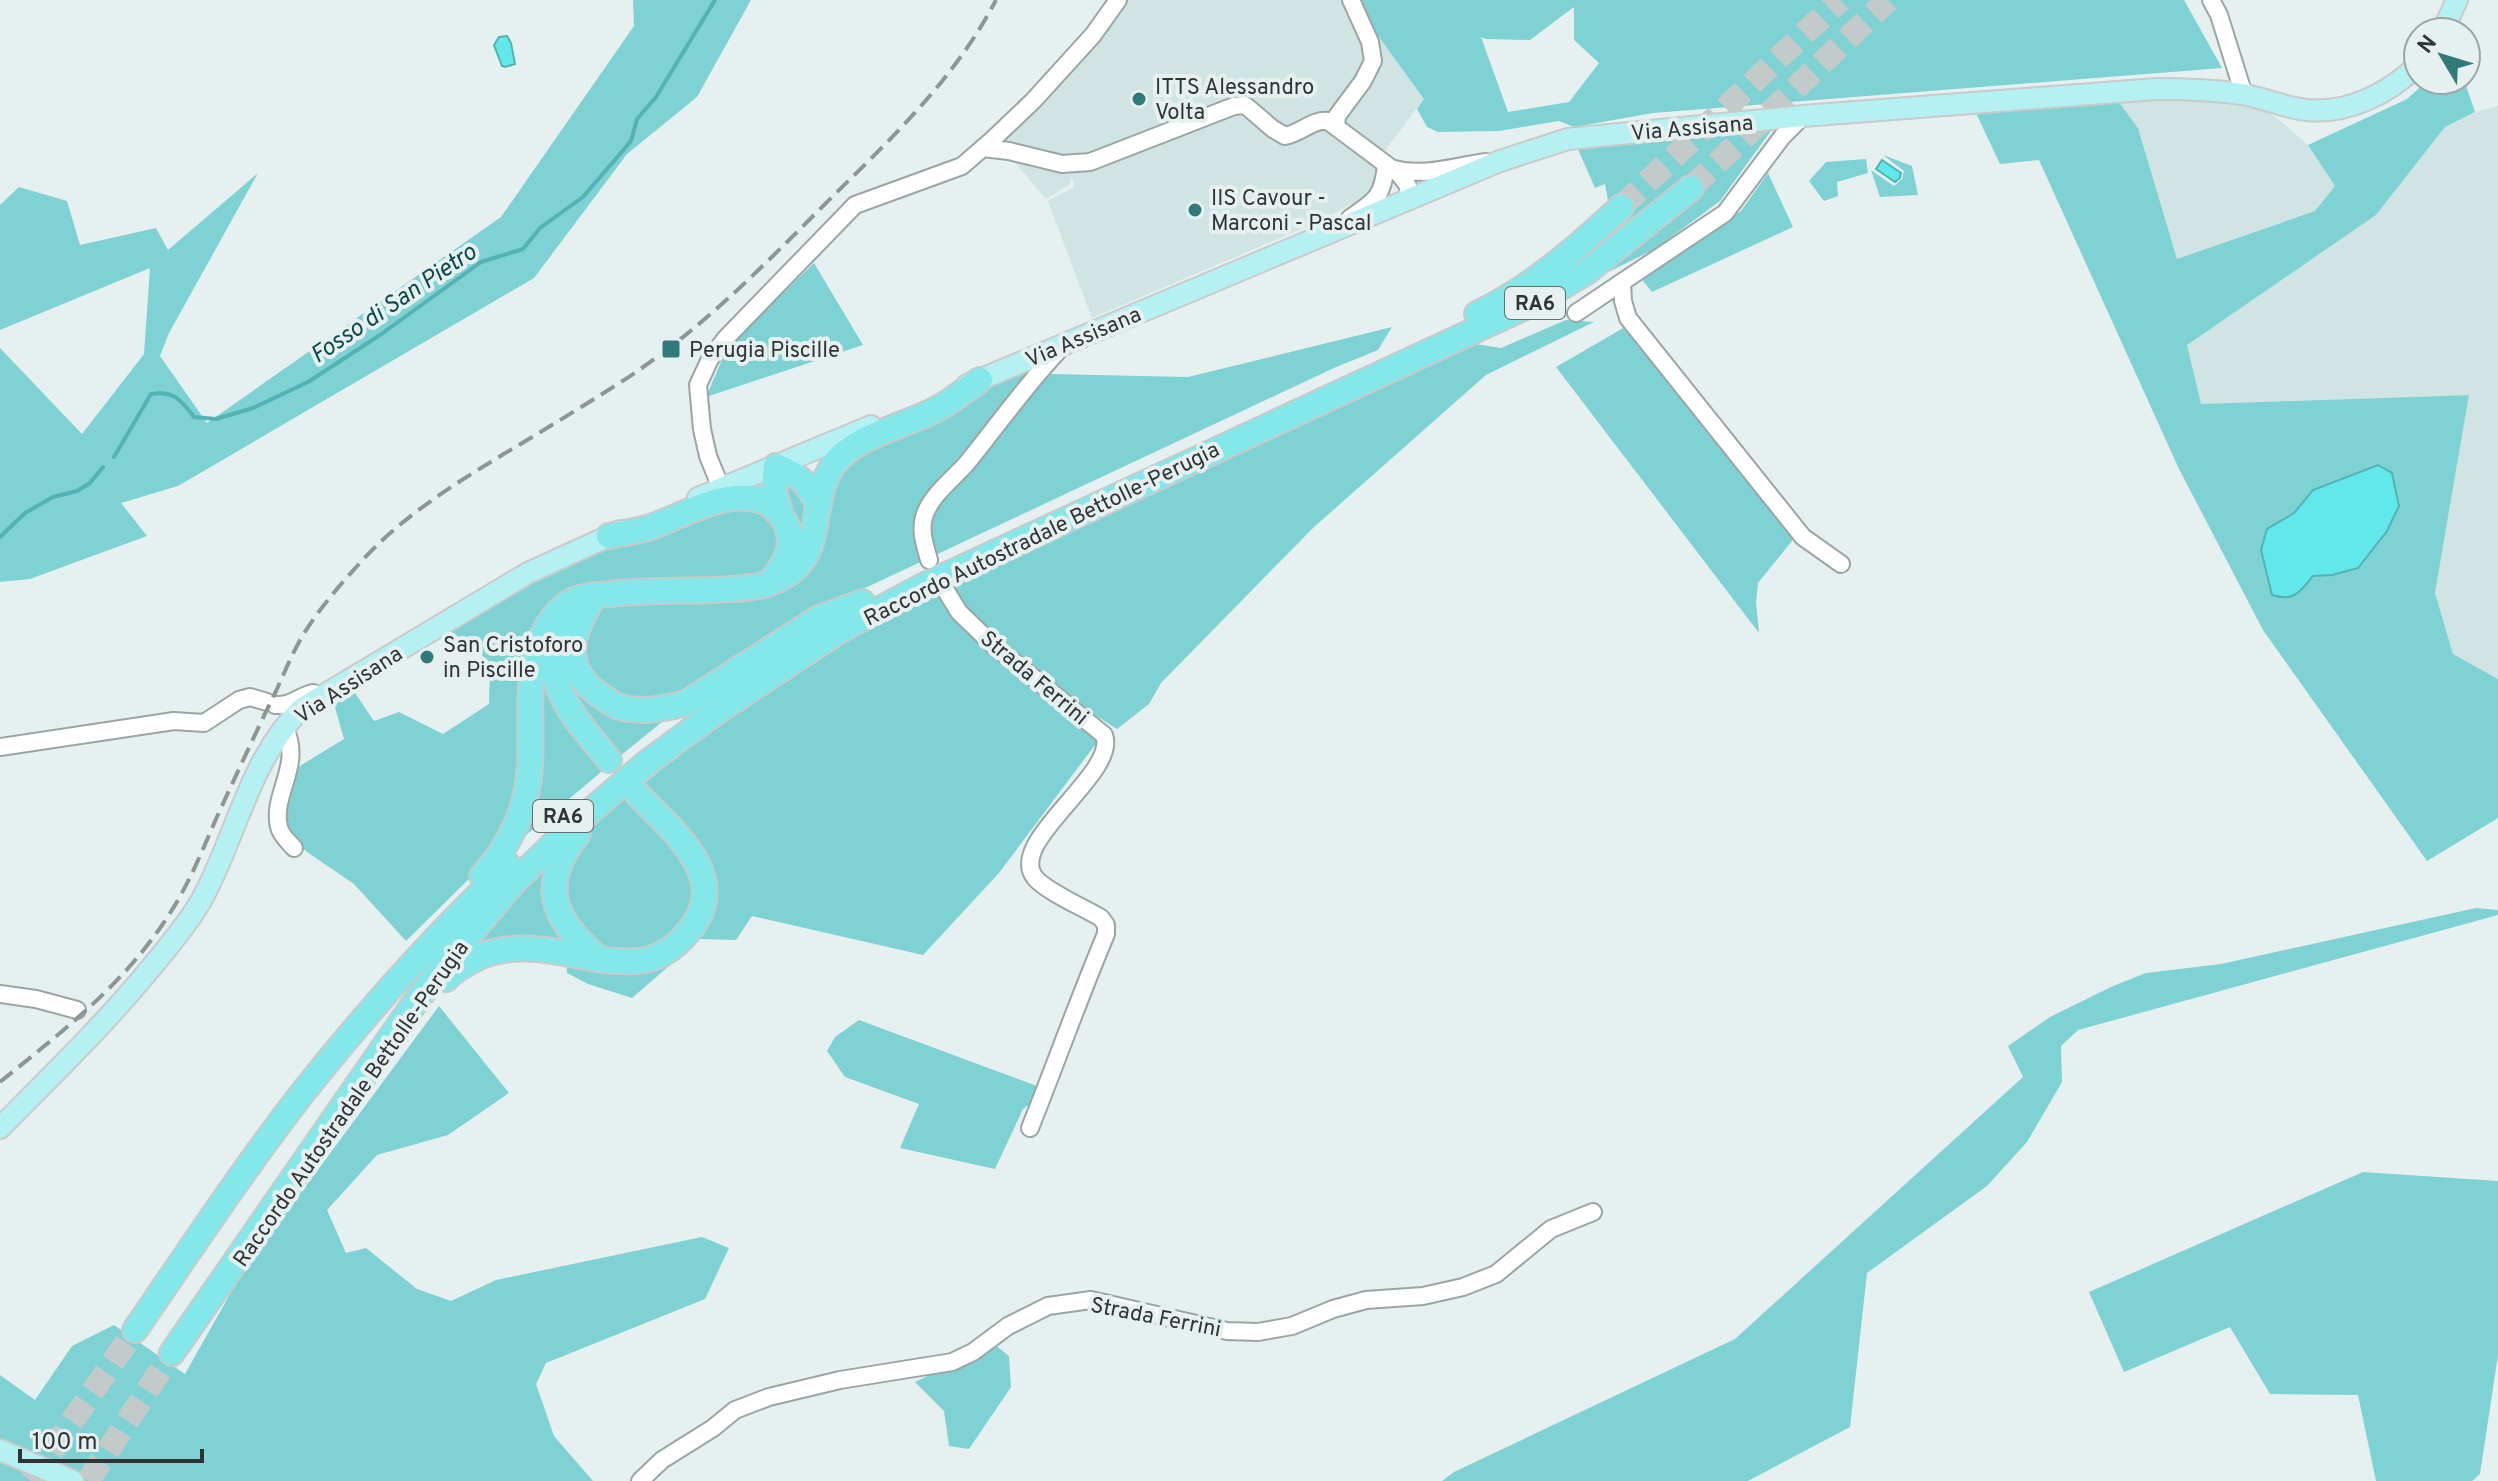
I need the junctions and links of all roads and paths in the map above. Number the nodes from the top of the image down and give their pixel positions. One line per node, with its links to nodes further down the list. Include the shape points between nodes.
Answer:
1 (1118, 0): 8 (street, via 1033,101)
2 (1351, 0): 7 (street, via 1373,61 1337,116)
3 (2211, 0): 5 (street)
4 (2402, 78): 5 (main road, Via Assisana, via 2348,106 2307,110)
5 (2244, 95): 6 (main road, Via Assisana, via 2156,89)
6 (1803, 116): 9 (main road, Via Assisana, via 1568,139); 15 (street, via 1725,213)
7 (1336, 126): 8 (street, via 1318,120 1285,136 1245,105 1090,162 1062,164); 10 (street)
8 (983, 148): 22 (street, via 962,166 855,205 718,349 698,385 705,443)
9 (1500, 161): 10 (street, via 1408,173); 12 (main road, Via Assisana)
10 (1386, 165): 12 (street, via 1404,180); 14 (street, via 1383,189 1373,201)
11 (1691, 188): 18 (highway, RA6, via 1585,273 1536,302)
12 (1407, 201): 14 (main road, Via Assisana)
13 (1621, 207): 18 (highway, RA6, via 1583,243 1490,308)
14 (1314, 239): 17 (main road, Via Assisana)
15 (1622, 282): 16 (street); 27 (street, via 1628,318 1803,537)
16 (1576, 313)
17 (1066, 343): 19 (main road, Via Assisana); 26 (street, via 933,501 922,534)
18 (1355, 378): 21 (highway, RA6)
19 (980, 380): 20 (main road, Via Assisana); 23 (highway, via 937,409 838,458 823,482)
20 (776, 466): 22 (main road, Via Assisana); 23 (highway, via 796,474); 24 (highway, via 774,492)
21 (1140, 477): 31 (highway, RA6, via 916,573); 33 (highway, Raccordo Autostradale Bettolle-Perugia / RA6, via 837,632)
22 (721, 488): 25 (main road, Via Assisana)
23 (819, 505): 28 (highway, via 803,560)
24 (781, 515): 25 (highway, via 766,503 734,497); 28 (highway, via 791,541 783,565)
25 (609, 536): 32 (main road, Via Assisana, via 528,573)
26 (929, 560)
27 (1841, 564)
28 (768, 583): 30 (highway, via 747,589)
29 (943, 586): 44 (street, Strada Ferrini, via 959,612 993,645 1107,741 1101,760 1030,858 1036,879 1106,925)
30 (599, 597): 31 (highway, via 581,617 573,661 584,682 613,705 646,710 686,703 819,618); 36 (highway, via 565,626 554,661 559,693); 42 (highway, via 571,601 559,610 542,639 529,696 528,784 522,810 497,861 392,976)
31 (862, 602): 42 (highway, RA6, via 776,654 640,751 505,870)
32 (320, 697): 34 (main road, Via Assisana); 35 (street, via 301,696 287,706 250,697 204,723 162,722)
33 (709, 717): 39 (highway, via 673,755 576,835 562,855 555,899 573,937); 45 (highway, Raccordo Autostradale Bettolle-Perugia / RA6, via 644,765 513,883 428,985)
34 (284, 726): 38 (street, via 292,754 279,826); 41 (main road, Via Assisana, via 202,900 128,996)
35 (0, 747)
36 (609, 760)
37 (638, 795): 39 (highway, via 691,850 702,871 704,896 697,922 662,954 642,961)
38 (294, 848)
39 (598, 958): 45 (highway, via 529,947 506,948 466,962 409,1027 326,1145)
40 (0, 994): 41 (street, via 36,999)
41 (86, 1019): 43 (main road, Via Assisana)
42 (358, 1025): 47 (highway, RA6, via 259,1151)
43 (0, 1128)
44 (1030, 1128)
45 (294, 1178): 48 (highway, Raccordo Autostradale Bettolle-Perugia / RA6)
46 (1593, 1212): 51 (street, Strada Ferrini, via 1551,1229 1496,1274 1463,1287 1366,1300 1258,1332 1227,1331 1091,1300 1048,1306 952,1362 840,1380 735,1410)
47 (135, 1330)
48 (172, 1353)
49 (0, 1450): 50 (main road)
50 (73, 1481)
51 (640, 1481)

